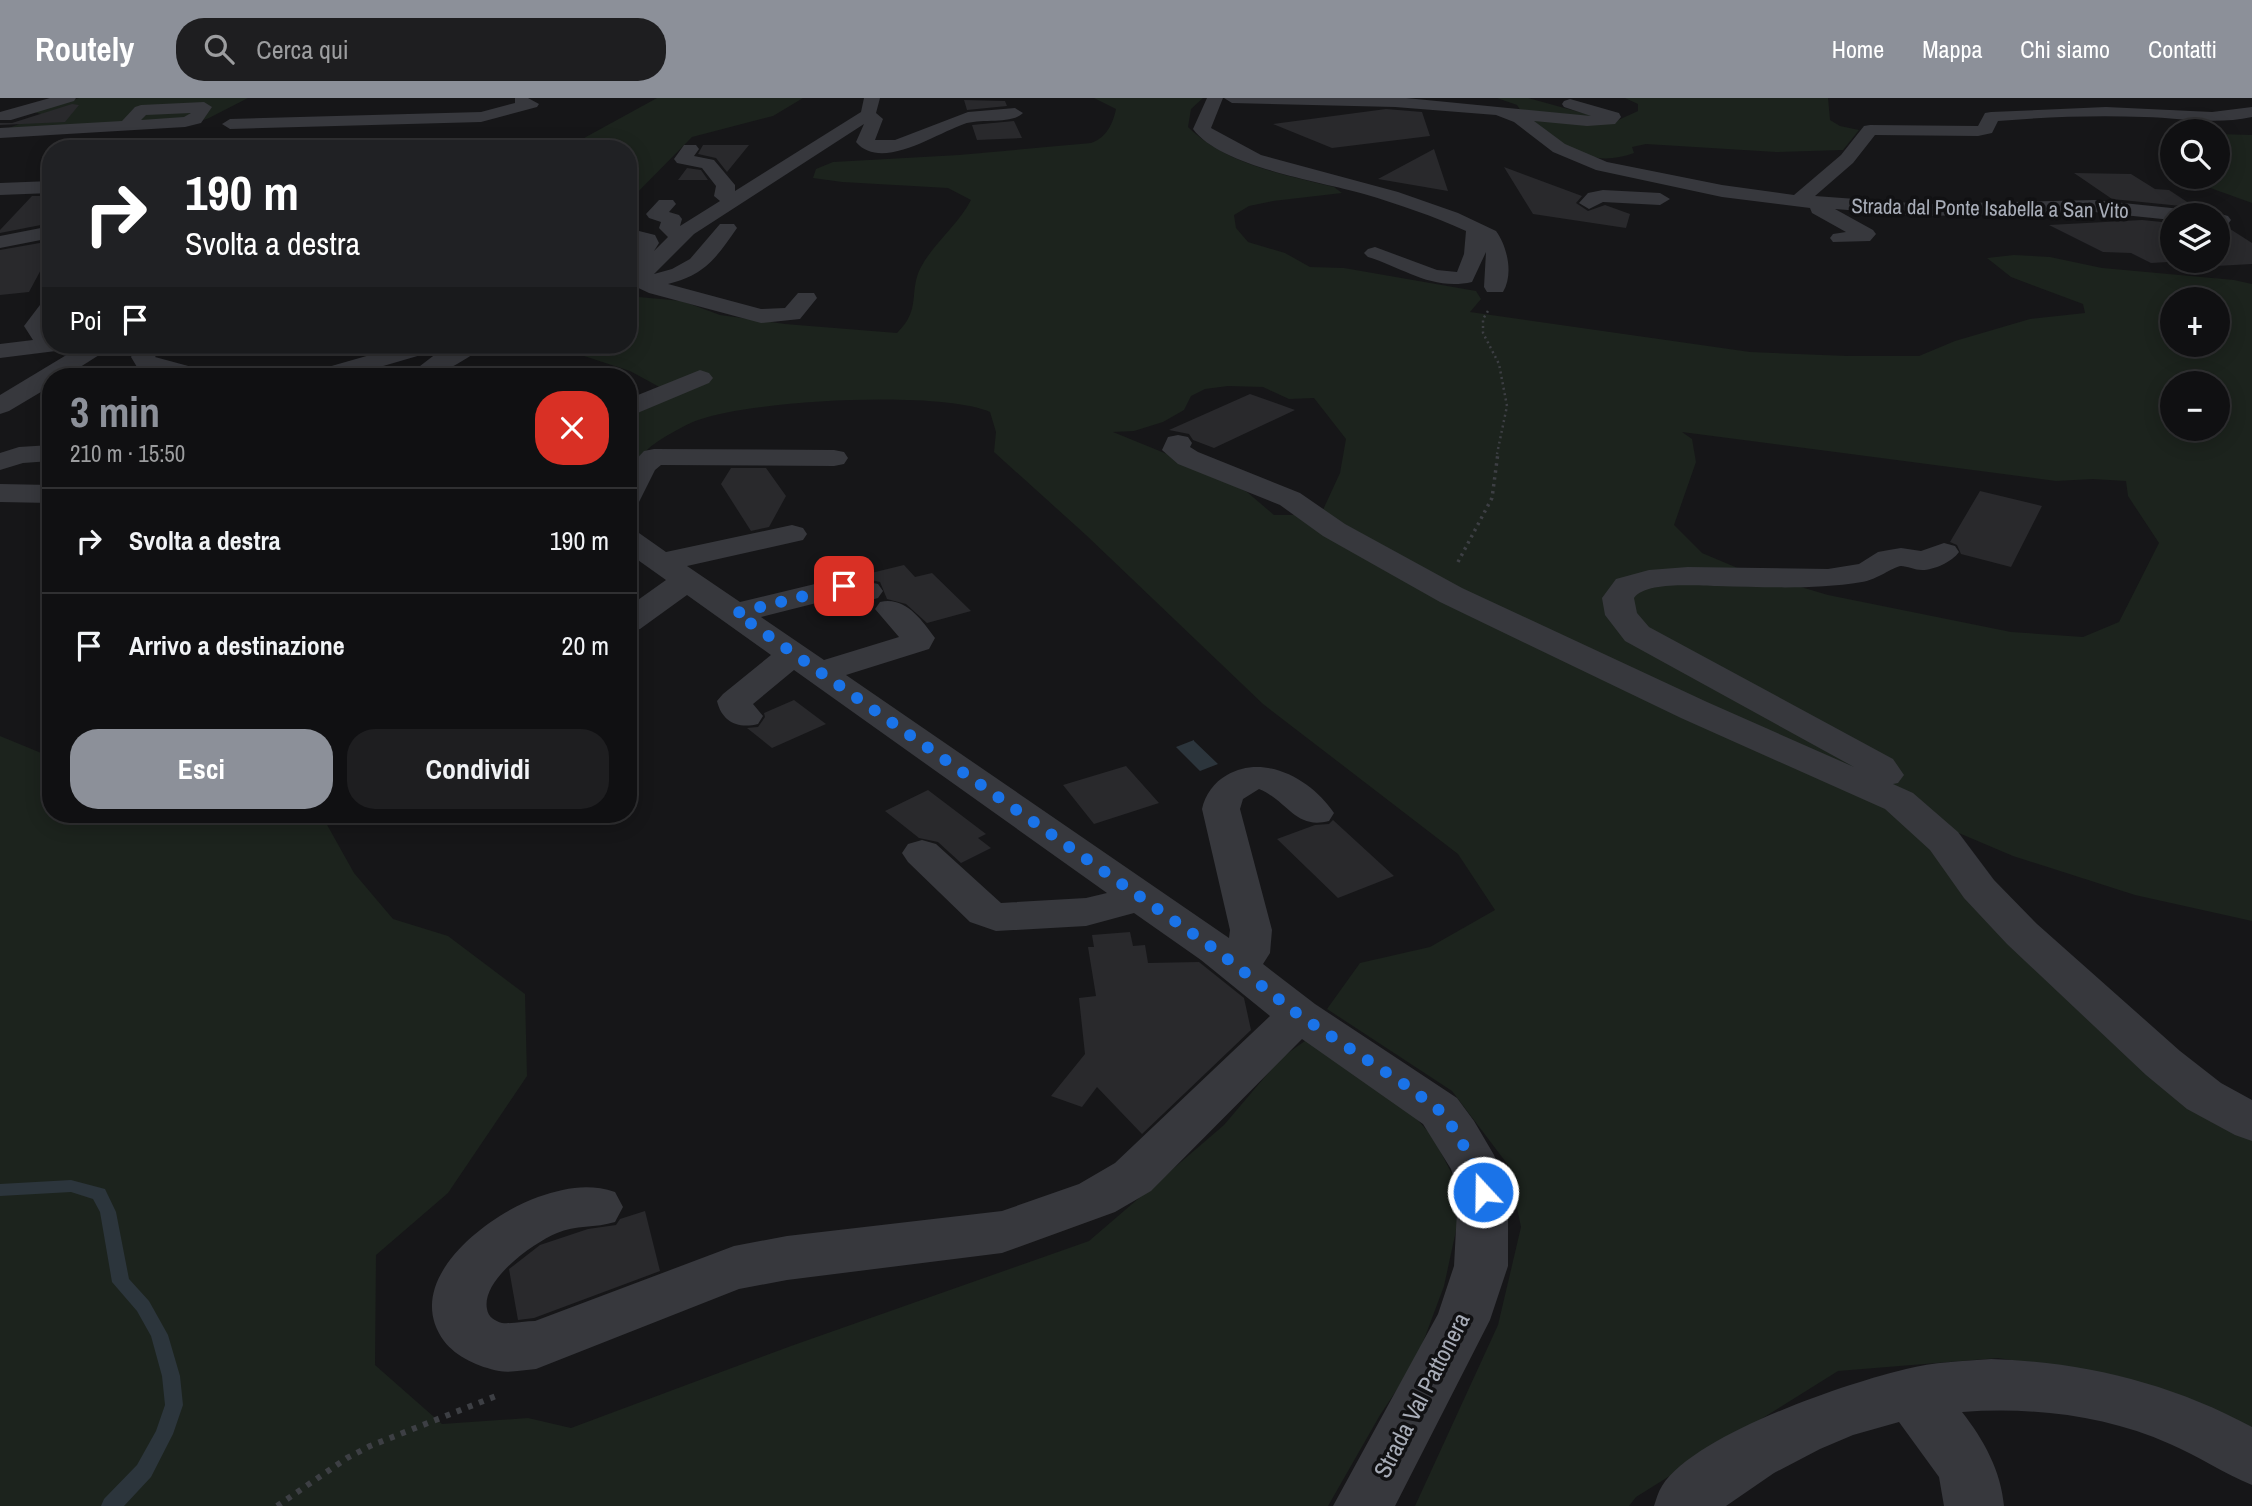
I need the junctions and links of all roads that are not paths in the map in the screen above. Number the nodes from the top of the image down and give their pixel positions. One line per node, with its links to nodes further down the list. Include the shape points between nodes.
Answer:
1 (68, 98): 18 (street)
2 (1485, 98): 16 (street, Strada dal Ponte Isabella a San Vito)
3 (1990, 98): 17 (street)
4 (1220, 99): 11 (street); 16 (street, Strada dal Ponte Isabella a San Vito, via 1444,104); 23 (street, via 1202,129)
5 (2212, 100): 6 (street)
6 (2252, 100)
7 (521, 101): 20 (street, via 531,104 481,117)
8 (395, 102): 20 (street)
9 (87, 103): 22 (street, via 70,104)
10 (1570, 104): 16 (street, via 1613,117 1587,121)
11 (1248, 109)
12 (2252, 112): 15 (street, Strada dal Ponte Isabella a San Vito)
13 (1015, 113): 14 (street, via 961,119 890,147 865,142)
14 (870, 115): 19 (street); 38 (street, via 786,160)
15 (2228, 115): 17 (street, Strada dal Ponte Isabella a San Vito, via 2099,111); 21 (street)
16 (1519, 116): 30 (street, Strada dal Ponte Isabella a San Vito, via 1559,148)
17 (1998, 116): 27 (street, Strada dal Ponte Isabella a San Vito, via 1978,131 1870,130)
18 (0, 117)
19 (891, 124)
20 (220, 126): 22 (street, via 185,122); 24 (street)
21 (2252, 127)
22 (0, 130)
23 (1212, 137): 25 (street); 32 (street)
24 (99, 140)
25 (1261, 143)
26 (690, 149): 31 (street, via 683,159)
27 (1852, 153): 29 (street, via 1836,153); 39 (street, Strada dal Ponte Isabella a San Vito)
28 (728, 161): 31 (street)
29 (1814, 164)
30 (1602, 166): 39 (street, Strada dal Ponte Isabella a San Vito, via 1722,191); 40 (street, via 1610,174 1693,199 1603,196)
31 (710, 167): 38 (street, via 726,185 724,196)
32 (1283, 169): 35 (street, via 1343,169); 44 (street, via 1332,179)
33 (1724, 174): 34 (street)
34 (1751, 176)
35 (1385, 181)
36 (42, 187): 37 (street)
37 (0, 189)
38 (737, 197): 47 (street)
39 (1798, 201): 42 (street, Strada dal Ponte Isabella a San Vito, via 1924,210 2094,206); 48 (street, via 1866,234)
40 (1589, 202)
41 (666, 204): 47 (street, via 656,214 672,219 670,231)
42 (2160, 213)
43 (727, 228): 52 (street, via 693,268)
44 (1475, 228): 50 (street, via 1473,260 1464,277 1421,273); 53 (street, via 1495,243)
45 (42, 234): 49 (street)
46 (637, 236): 51 (street, via 649,243)
47 (680, 236): 52 (street)
48 (1840, 238)
49 (0, 242)
50 (1375, 253)
51 (637, 258)
52 (637, 278): 54 (street, via 774,317 792,314)
53 (1494, 287)
54 (806, 298)
55 (42, 318): 56 (street, via 36,326)
56 (42, 336)
57 (42, 346): 58 (street)
58 (0, 351)
59 (84, 354): 63 (street)
60 (143, 354): 64 (street, via 146,362)
61 (399, 354): 65 (street)
62 (456, 354): 66 (street)
63 (62, 368)
64 (168, 368)
65 (351, 368)
66 (432, 368)
67 (700, 378): 71 (street)
68 (42, 380): 70 (street)
69 (42, 401): 70 (street)
70 (3, 404)
71 (637, 405)
72 (1178, 443): 86 (street, via 1176,450 1188,458 1290,499 1334,530 1451,595)
73 (42, 454): 75 (street)
74 (834, 458): 76 (street, via 654,457)
75 (0, 462)
76 (637, 479)
77 (0, 494): 78 (street)
78 (42, 494)
79 (792, 534): 81 (street)
80 (1944, 552): 86 (street, via 1924,561 1889,559 1868,572 1828,579 1649,579 1627,586 1618,598 1621,615 1637,634 1880,767)
81 (659, 561): 82 (street); 83 (street, Strada Val Pattonera)
82 (637, 604)
83 (736, 613): 84 (street, Strada Val Pattonera); 84 (street, via 844,586 857,587 879,600 918,638 917,642)
84 (807, 662): 85 (street, via 735,701); 89 (street, Strada Val Pattonera)
85 (745, 716)
86 (1899, 801): 92 (street, via 1944,841 1979,889 2022,934 2162,1063 2204,1096)
87 (1315, 813): 90 (street, via 1278,782 1259,777 1245,778 1222,800 1251,930 1248,953)
88 (922, 853): 89 (street, via 996,917 1086,912)
89 (1138, 898): 90 (street, Strada Val Pattonera)
90 (1238, 967): 91 (street, Strada Val Pattonera)
91 (1299, 1015): 93 (street, via 1133,1177 1055,1215 1002,1232 734,1268 536,1345 500,1347 473,1336 460,1319 461,1289 481,1261 510,1234 543,1216 579,1206); 96 (street, Strada Val Pattonera, via 1440,1111 1457,1133 1483,1192 1481,1266 1463,1320)
92 (2252, 1122)
93 (597, 1208)
94 (1909, 1393): 95 (street, via 2038,1384 2100,1395 2186,1423); 97 (street, via 1841,1411 1768,1444 1695,1493); 98 (street, via 1960,1455 1975,1488)
95 (2252, 1457)
96 (1363, 1506)
97 (1684, 1506)
98 (1974, 1506)

